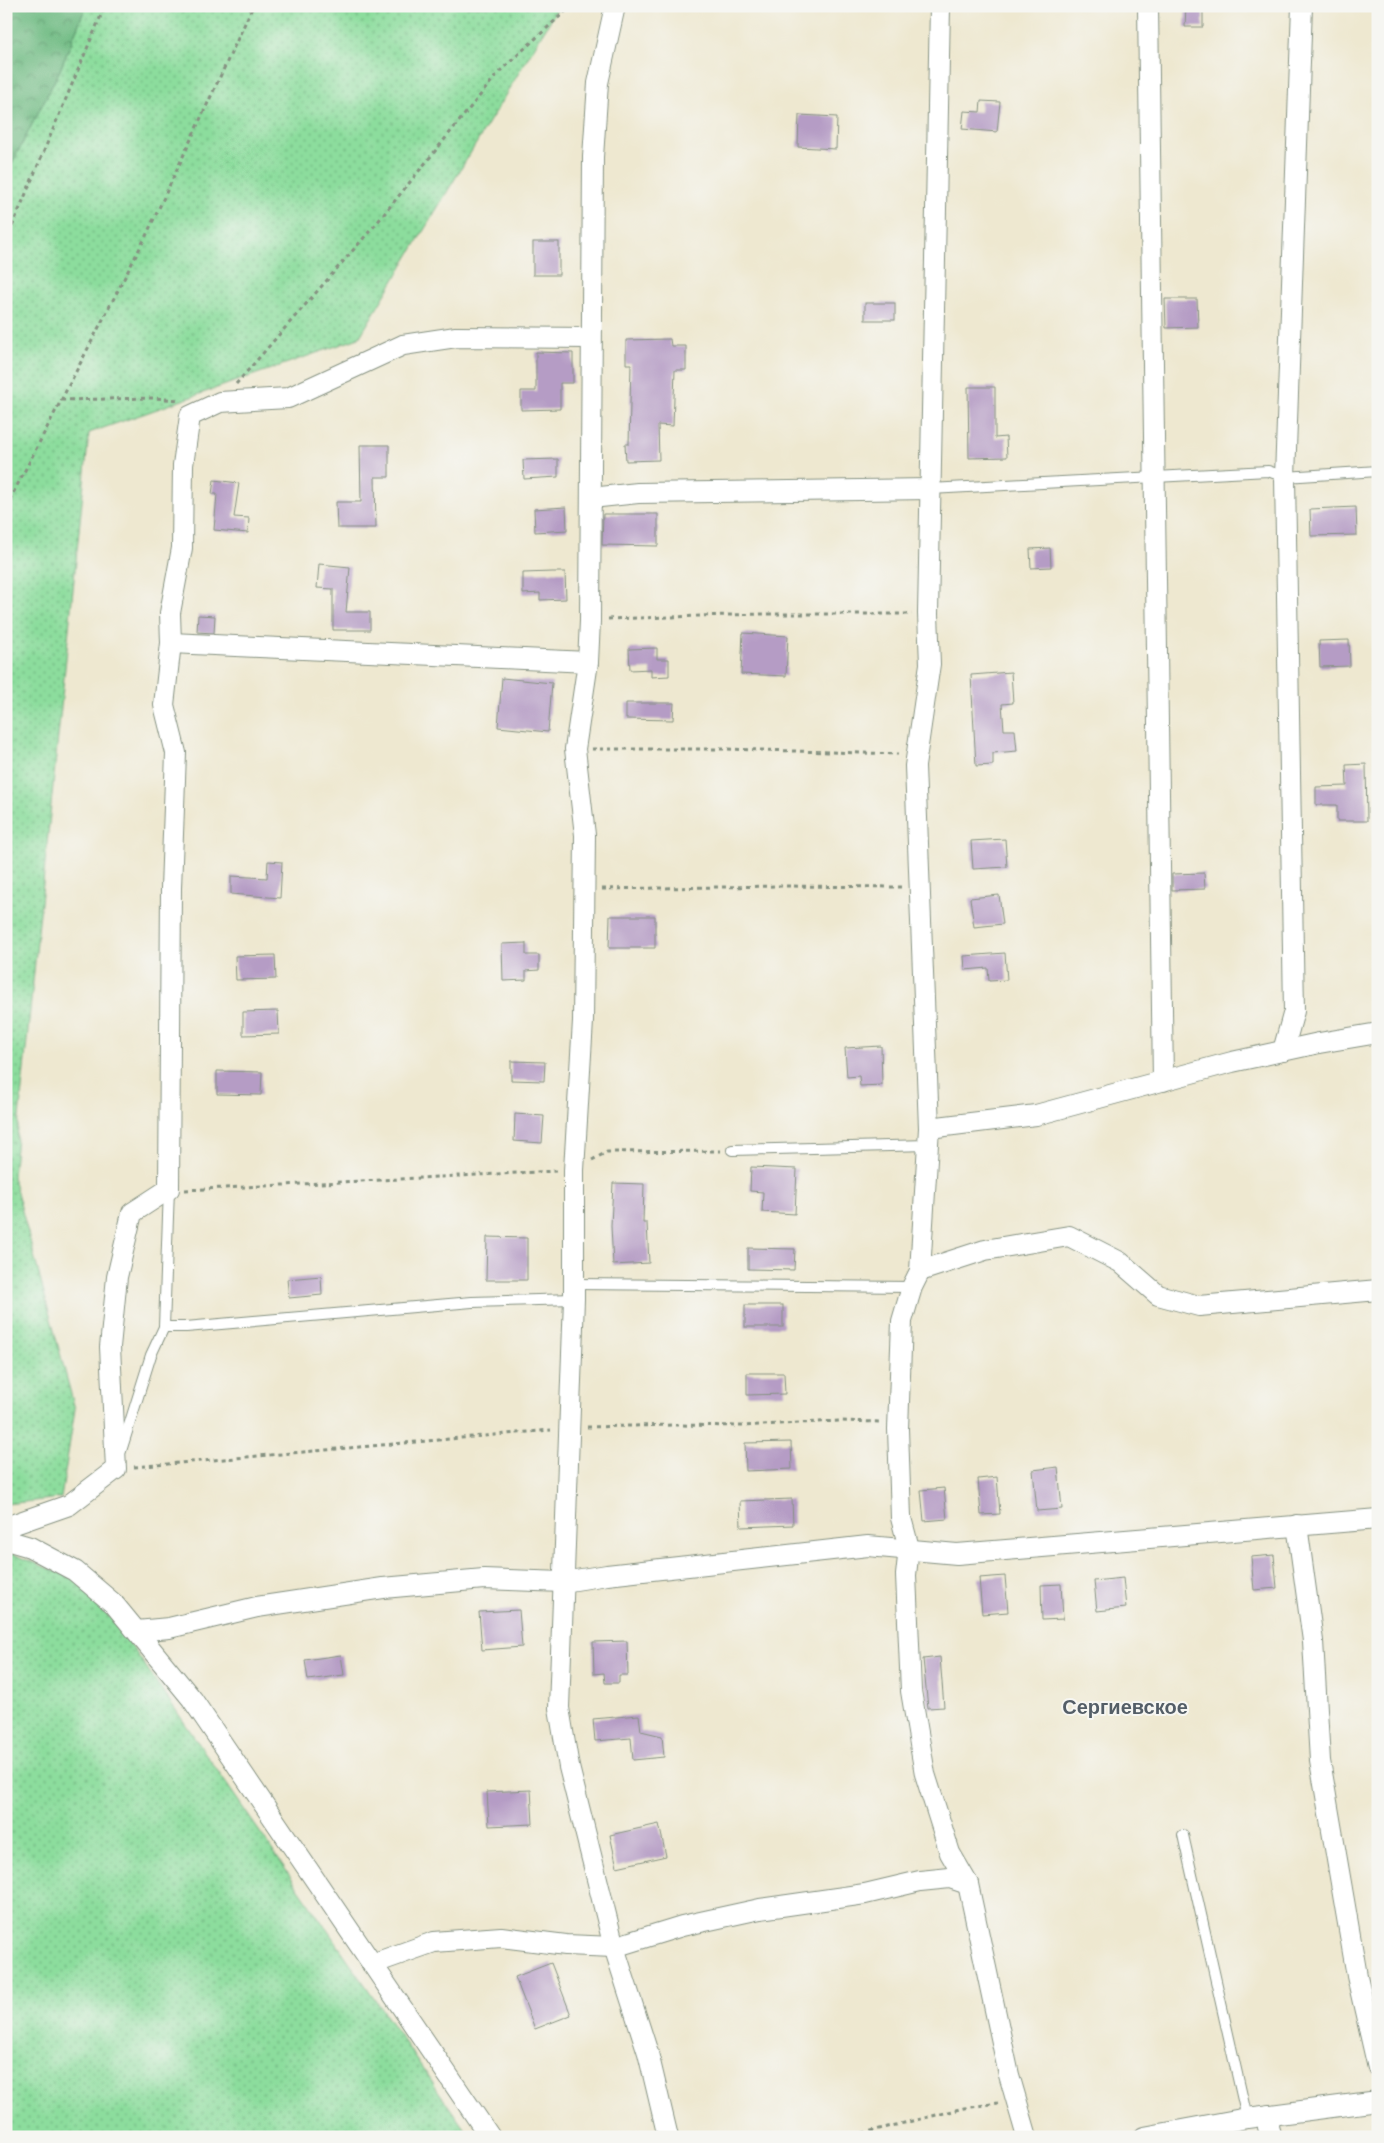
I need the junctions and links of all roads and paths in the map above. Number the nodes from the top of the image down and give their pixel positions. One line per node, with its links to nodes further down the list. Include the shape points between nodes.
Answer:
1 (105, 6): 8 (path)
2 (253, 6): 10 (path, via 144,238)
3 (571, 6): 12 (path, via 499,72 376,224)
4 (615, 6): 9 (street, via 598,83 593,157)
5 (940, 6): 16 (street)
6 (1148, 6): 14 (street)
7 (1302, 6): 15 (street)
8 (6, 241)
9 (592, 338): 12 (street, via 456,337 403,345 288,398); 17 (street)
10 (61, 400): 11 (path); 18 (path)
11 (182, 400)
12 (220, 402): 21 (street, via 190,416 183,465 182,548 170,613)
13 (1378, 471): 15 (lane)
14 (1154, 476): 15 (lane, via 1268,471); 16 (lane); 29 (street)
15 (1285, 477): 28 (street, via 1294,1011)
16 (930, 489): 17 (street, via 638,493); 19 (street)
17 (591, 498): 20 (street)
18 (6, 507)
19 (928, 614): 20 (path, via 761,614); 24 (street, via 930,664)
20 (590, 621): 22 (street)
21 (171, 642): 22 (street); 33 (street, via 164,704 176,753 171,888)
22 (588, 662): 23 (street)
23 (575, 749): 24 (path); 25 (street, via 585,835)
24 (917, 755): 26 (street)
25 (584, 887): 26 (path); 32 (street, via 583,1021)
26 (919, 887): 30 (street)
27 (1378, 1033): 28 (street)
28 (1283, 1051): 29 (street)
29 (1163, 1081): 30 (street, via 1036,1115)
30 (928, 1137): 31 (lane); 34 (street)
31 (732, 1150): 32 (path, via 607,1152)
32 (574, 1170): 33 (path); 36 (street)
33 (170, 1190): 37 (lane); 40 (street, via 132,1213 117,1277 110,1347)
34 (916, 1279): 35 (street, via 985,1250 1069,1236 1120,1262 1158,1295 1199,1306); 36 (lane); 38 (street, via 902,1321)
35 (1378, 1290)
36 (574, 1292): 37 (lane); 39 (street)
37 (164, 1327): 40 (lane, via 151,1355)
38 (898, 1422): 39 (path); 45 (street, via 901,1518)
39 (569, 1428): 40 (path); 46 (street)
40 (116, 1469): 43 (street, via 69,1505)
41 (1378, 1519): 42 (street)
42 (1297, 1525): 45 (street, via 957,1554); 52 (street, via 1313,1640 1320,1761 1357,1976)
43 (6, 1527)
44 (6, 1540): 47 (street, via 30,1547 76,1571 114,1604)
45 (909, 1548): 46 (street, via 868,1546); 49 (street, via 906,1576 911,1691 924,1765 950,1853)
46 (563, 1582): 47 (street, via 484,1579 383,1588 257,1607 169,1628); 50 (street, via 559,1708 569,1767)
47 (136, 1631): 51 (street, via 192,1699)
48 (1183, 1834): 56 (lane)
49 (968, 1884): 50 (street, via 950,1878 920,1881 856,1895 760,1909 682,1926); 54 (street, via 1009,2075)
50 (614, 1947): 51 (street, via 501,1937 434,1942); 58 (street, via 648,2052)
51 (372, 1964): 57 (street)
52 (1378, 2068)
53 (1378, 2101): 55 (street)
54 (1020, 2111): 59 (path, via 998,2103); 60 (street)
55 (1269, 2115): 56 (street); 62 (street)
56 (1247, 2118): 61 (street)
57 (490, 2137)
58 (668, 2137)
59 (847, 2137)
60 (1028, 2137)
61 (1144, 2137)
62 (1271, 2137)

